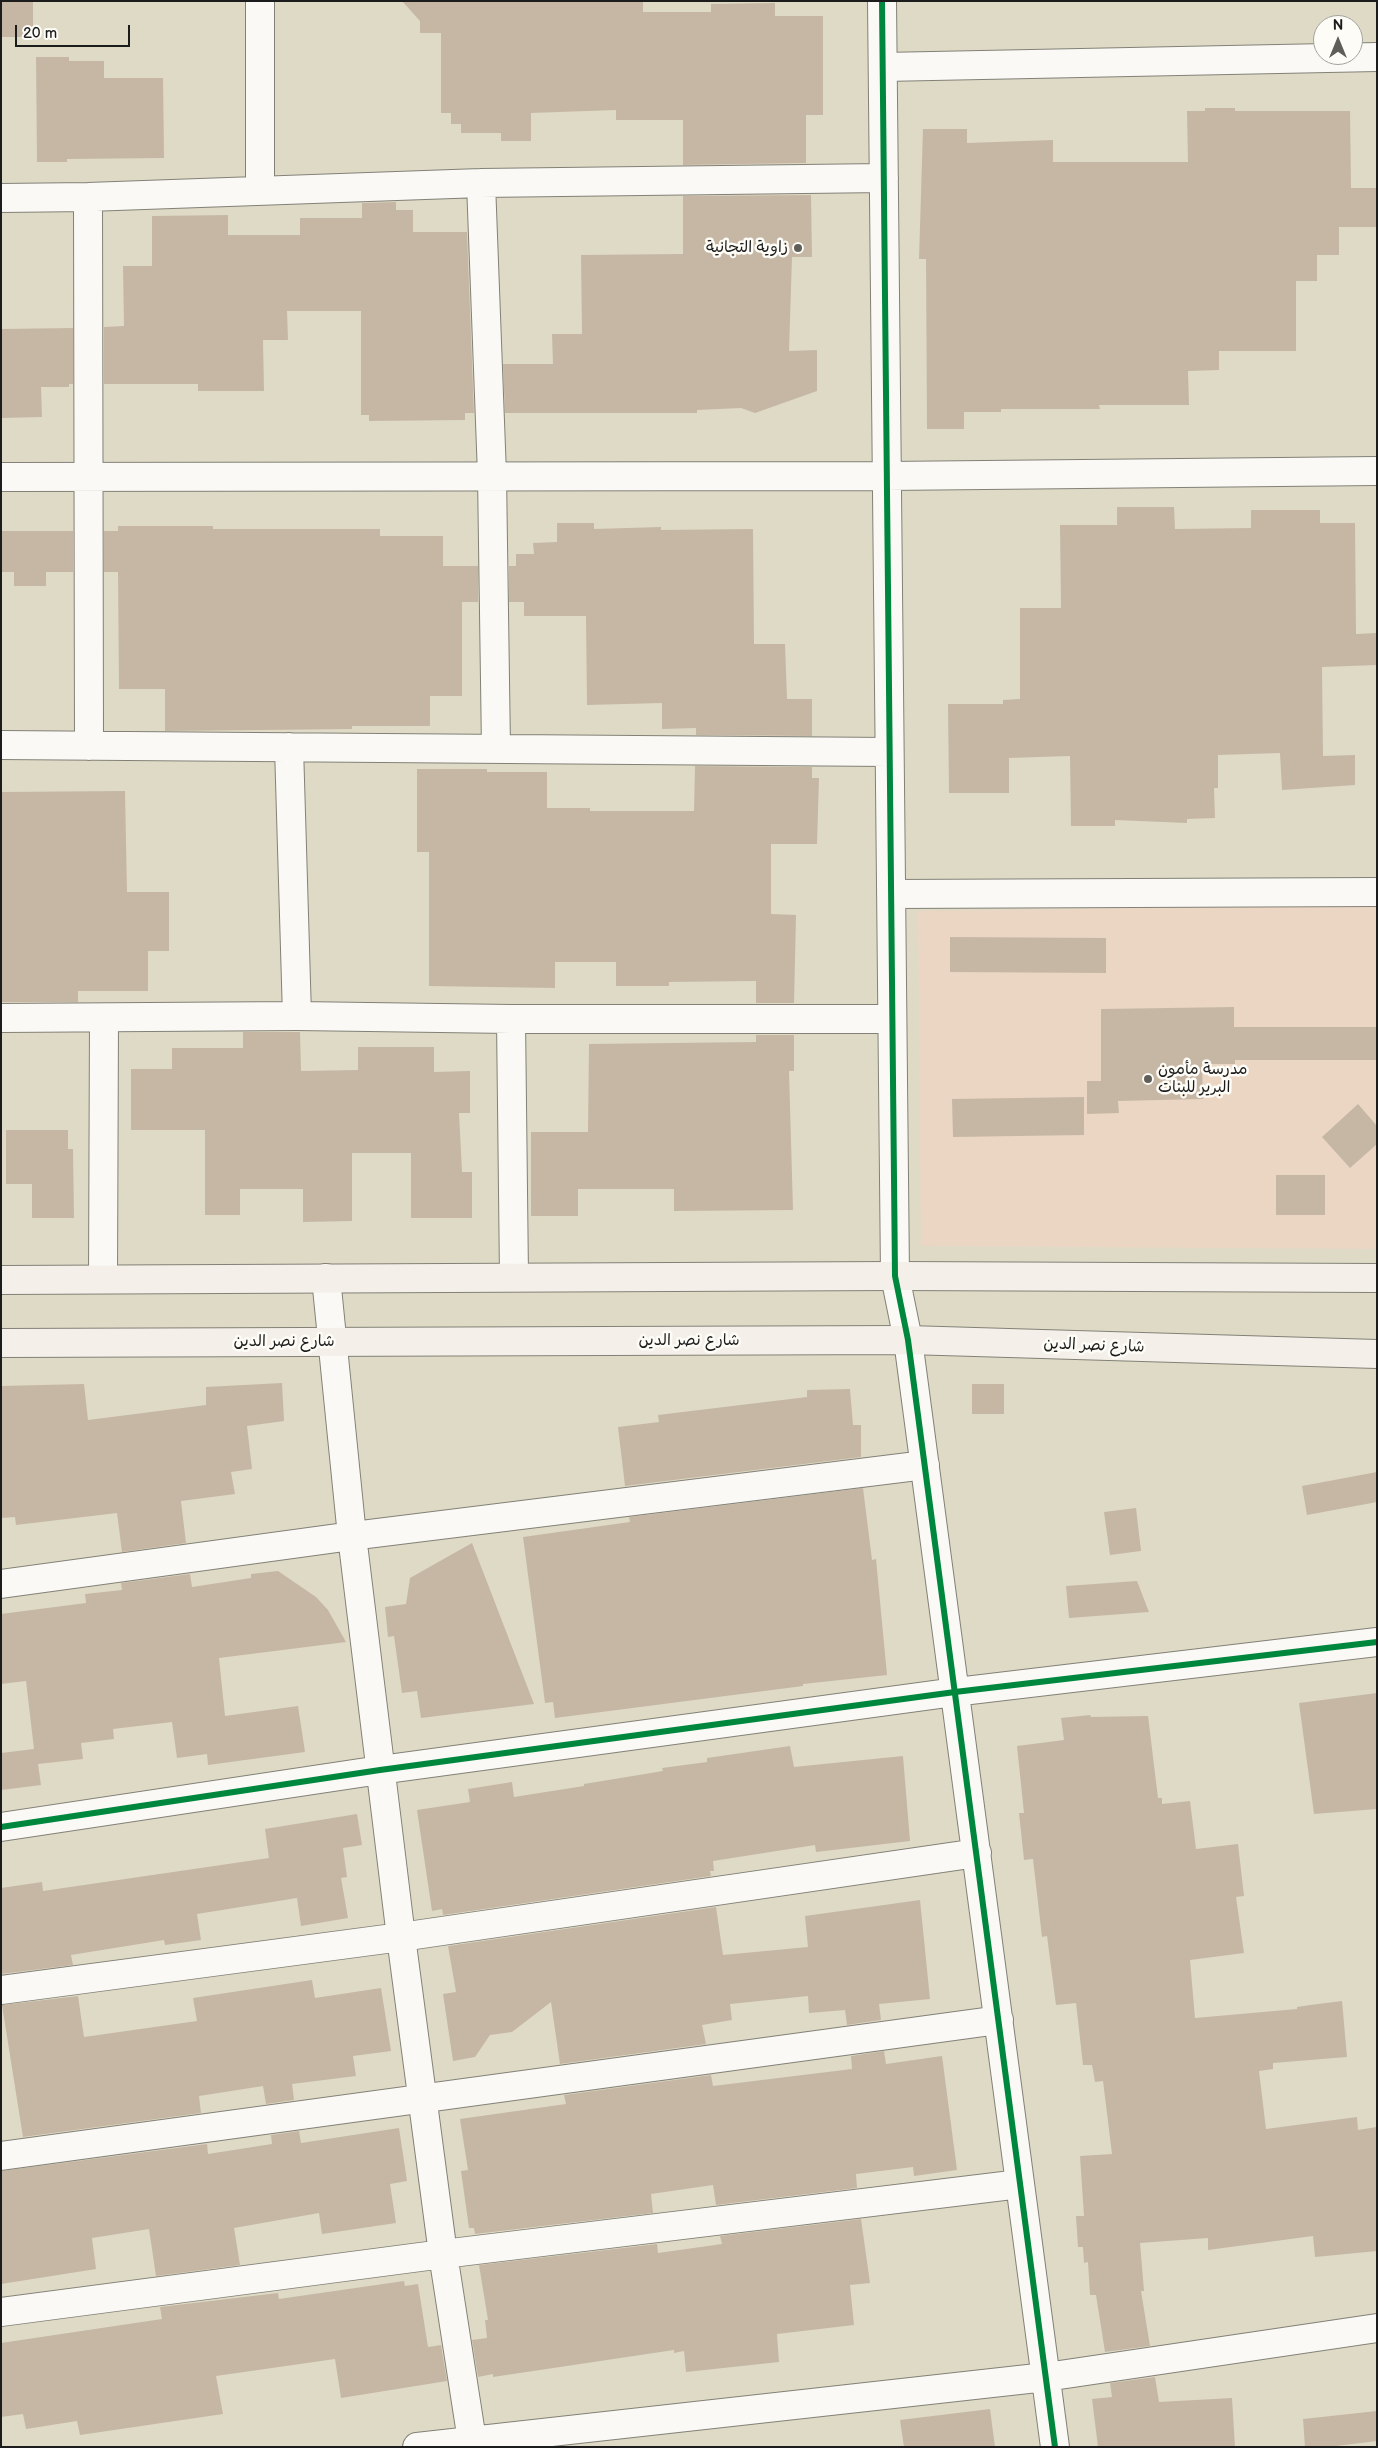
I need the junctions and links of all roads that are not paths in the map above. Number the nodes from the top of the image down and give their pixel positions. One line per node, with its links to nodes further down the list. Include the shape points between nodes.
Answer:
1 (260, 1): 7 (street)
2 (882, 1): 4 (street)
3 (1377, 57): 4 (street)
4 (883, 67): 5 (street)
5 (884, 178): 6 (street); 13 (street)
6 (481, 183): 7 (street); 11 (street)
7 (260, 191): 8 (street)
8 (88, 197): 9 (street); 12 (street)
9 (1, 198)
10 (1377, 472): 13 (street)
11 (492, 475): 12 (street); 13 (street); 18 (street)
12 (90, 476): 14 (street); 16 (street)
13 (887, 476): 19 (street)
14 (1, 477)
15 (1, 745): 16 (street)
16 (89, 746): 17 (street)
17 (289, 747): 18 (street); 22 (street)
18 (496, 749): 19 (street)
19 (889, 752): 21 (street)
20 (1377, 892): 21 (street)
21 (891, 894): 26 (street)
22 (297, 1016): 24 (street); 25 (street)
23 (1, 1018): 24 (street)
24 (104, 1019): 31 (street)
25 (511, 1019): 26 (street); 28 (street)
26 (892, 1019): 27 (street)
27 (895, 1276): 28 (street); 30 (street); 33 (street)
28 (514, 1277): 29 (street)
29 (326, 1278): 31 (street); 34 (street)
30 (1377, 1278)
31 (103, 1279): 32 (street)
32 (1, 1280)
33 (908, 1340): 34 (street, شارع نصر الدين); 36 (street, شارع نصر الدين); 37 (street)
34 (332, 1342): 35 (street, شارع نصر الدين); 38 (street)
35 (1, 1343)
36 (1377, 1354)
37 (925, 1465): 38 (street); 41 (street)
38 (352, 1536): 39 (street); 42 (street)
39 (1, 1584)
40 (1377, 1642): 41 (street)
41 (955, 1692): 42 (street); 44 (street)
42 (380, 1770): 43 (street); 45 (street)
43 (1, 1827)
44 (976, 1854): 45 (street); 47 (street)
45 (400, 1936): 46 (street); 48 (street)
46 (1, 1990)
47 (999, 2020): 48 (street); 50 (street)
48 (422, 2099): 49 (street); 51 (street)
49 (1, 2156)
50 (1020, 2184): 51 (street); 54 (street)
51 (443, 2254): 52 (street); 55 (street)
52 (1, 2312)
53 (1377, 2328): 54 (street)
54 (1046, 2377): 55 (street); 57 (street)
55 (472, 2443): 56 (street)
56 (418, 2447)
57 (1055, 2447)

